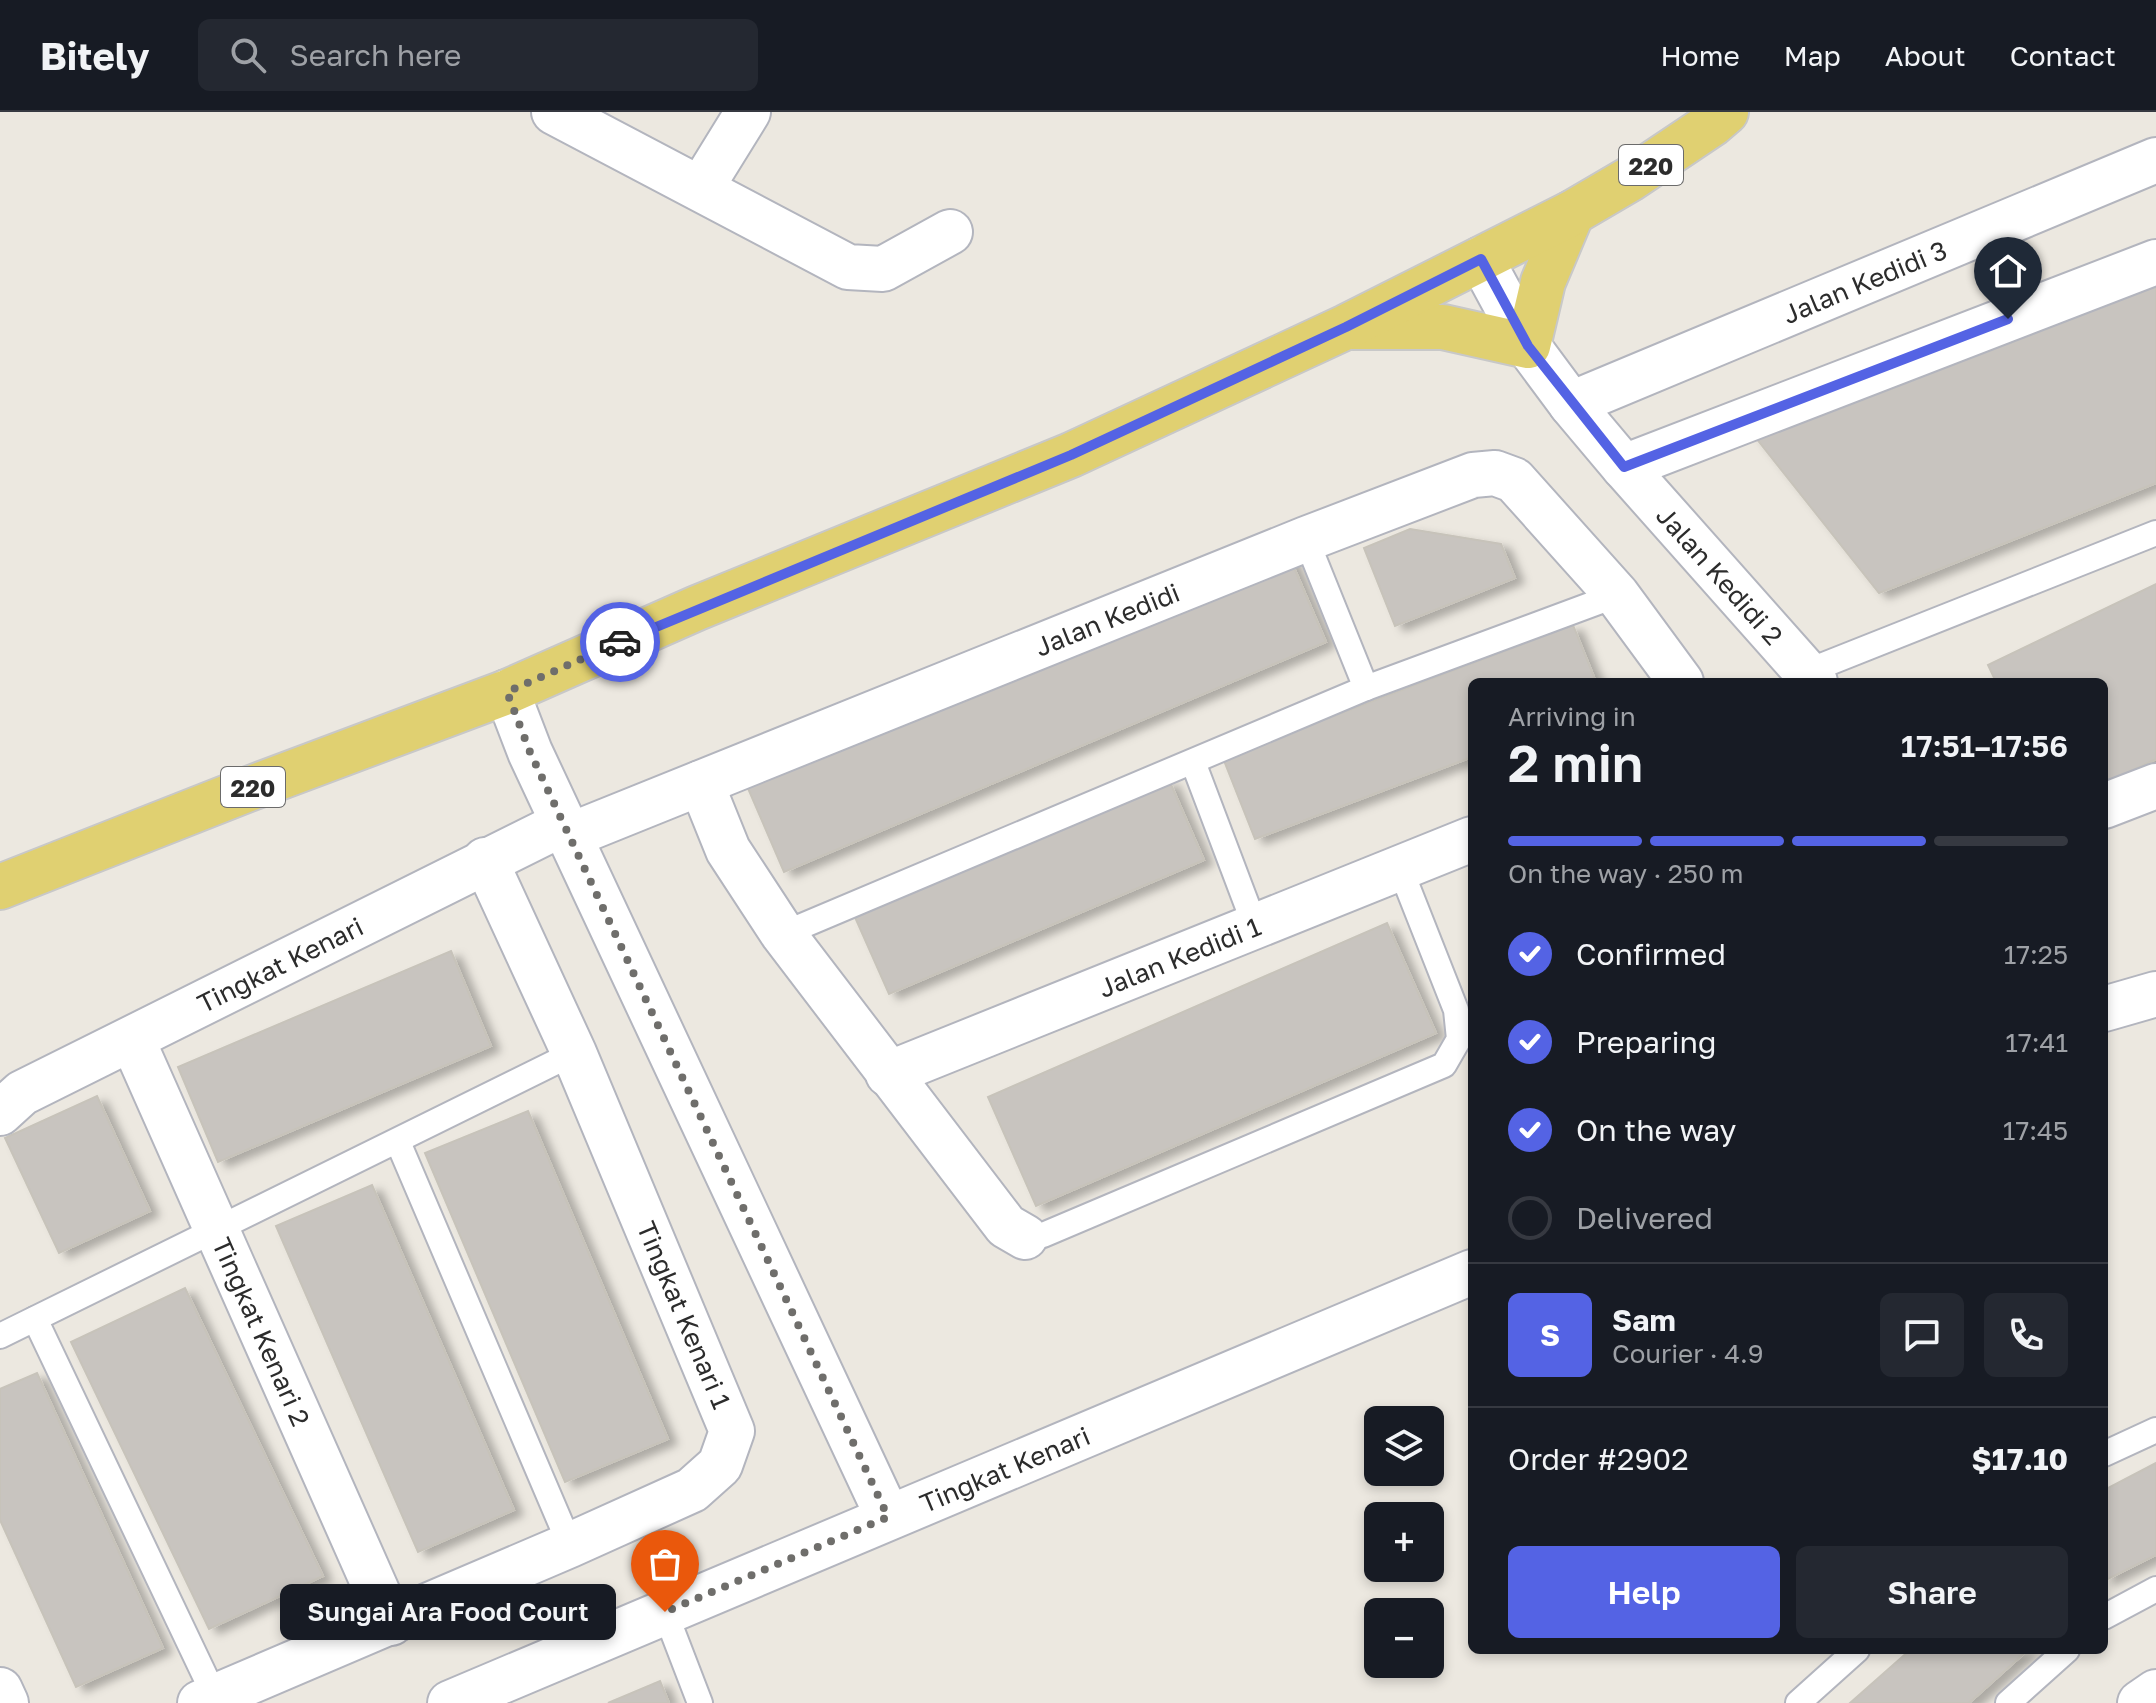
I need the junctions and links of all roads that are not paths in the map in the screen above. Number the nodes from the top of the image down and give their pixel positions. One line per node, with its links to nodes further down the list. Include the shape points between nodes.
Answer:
1 (748, 112): 5 (street)
2 (1726, 112): 6 (main road, 220)
3 (579, 125): 5 (street)
4 (2156, 160): 12 (street, Jalan Kedidi 3)
5 (701, 188): 7 (street, via 848,267 883,269)
6 (1572, 213): 8 (main road, 220); 11 (main road, via 1543,282)
7 (950, 232)
8 (1481, 259): 10 (main road, 220); 11 (street, Jalan Kedidi 2)
9 (2156, 262): 13 (street)
10 (1346, 327): 11 (main road, via 1443,327); 20 (main road, 220, via 1071,455)
11 (1528, 346): 12 (street, Jalan Kedidi 2)
12 (1571, 404): 13 (street, Jalan Kedidi 2)
13 (1624, 467): 17 (street, Jalan Kedidi 2)
14 (2156, 533): 17 (lane)
15 (1306, 539): 16 (street, Jalan Kedidi, via 1473,475 1495,473 1514,480); 19 (lane); 22 (street, Jalan Kedidi)
16 (1617, 595): 18 (street); 19 (lane)
17 (1811, 677)
18 (1678, 678)
19 (1366, 688): 21 (lane)
20 (507, 692): 25 (street); 29 (main road, 220)
21 (1193, 762): 30 (lane); 31 (lane)
22 (701, 783): 25 (street, Jalan Kedidi); 31 (street, via 728,850)
23 (2156, 786): 24 (street)
24 (2108, 804)
25 (566, 830): 27 (street, Tingkat Kenari); 46 (street)
26 (1468, 841): 28 (street, Jalan Kedidi 1)
27 (485, 860): 34 (street, Tingkat Kenari); 35 (street, Tingkat Kenari 1)
28 (1400, 868): 30 (street, Jalan Kedidi 1); 40 (lane, via 1456,1010 1459,1039 1444,1065 1043,1235)
29 (0, 887)
30 (1255, 926): 36 (street, Jalan Kedidi 1)
31 (783, 934): 36 (street)
32 (2156, 994): 33 (street)
33 (2108, 1008)
34 (132, 1039): 37 (street, Tingkat Kenari, via 22,1093); 39 (street, Tingkat Kenari 2)
35 (574, 1053): 38 (lane); 47 (street, Tingkat Kenari 1, via 732,1431 720,1465 692,1490)
36 (888, 1074): 40 (street, via 1006,1226)
37 (0, 1113)
38 (398, 1142): 39 (lane); 47 (lane)
39 (216, 1229): 42 (lane); 51 (street, Tingkat Kenari 2)
40 (1025, 1237)
41 (1468, 1274): 46 (street, Tingkat Kenari)
42 (35, 1319): 43 (lane); 56 (lane)
43 (0, 1336)
44 (2156, 1430): 45 (lane)
45 (2108, 1452)
46 (888, 1517): 49 (street, Tingkat Kenari)
47 (570, 1545): 51 (street, Tingkat Kenari 1)
48 (2156, 1589): 50 (lane)
49 (665, 1612): 58 (street, Tingkat Kenari); 59 (lane)
50 (2108, 1615)
51 (391, 1623): 56 (street, Tingkat Kenari 1)
52 (1853, 1654): 60 (lane)
53 (2063, 1654): 61 (lane)
54 (0, 1690): 57 (street)
55 (2156, 1692): 62 (street)
56 (208, 1700)
57 (6, 1703)
58 (450, 1703)
59 (700, 1703)
60 (1798, 1703)
61 (2008, 1703)
62 (2140, 1703)

